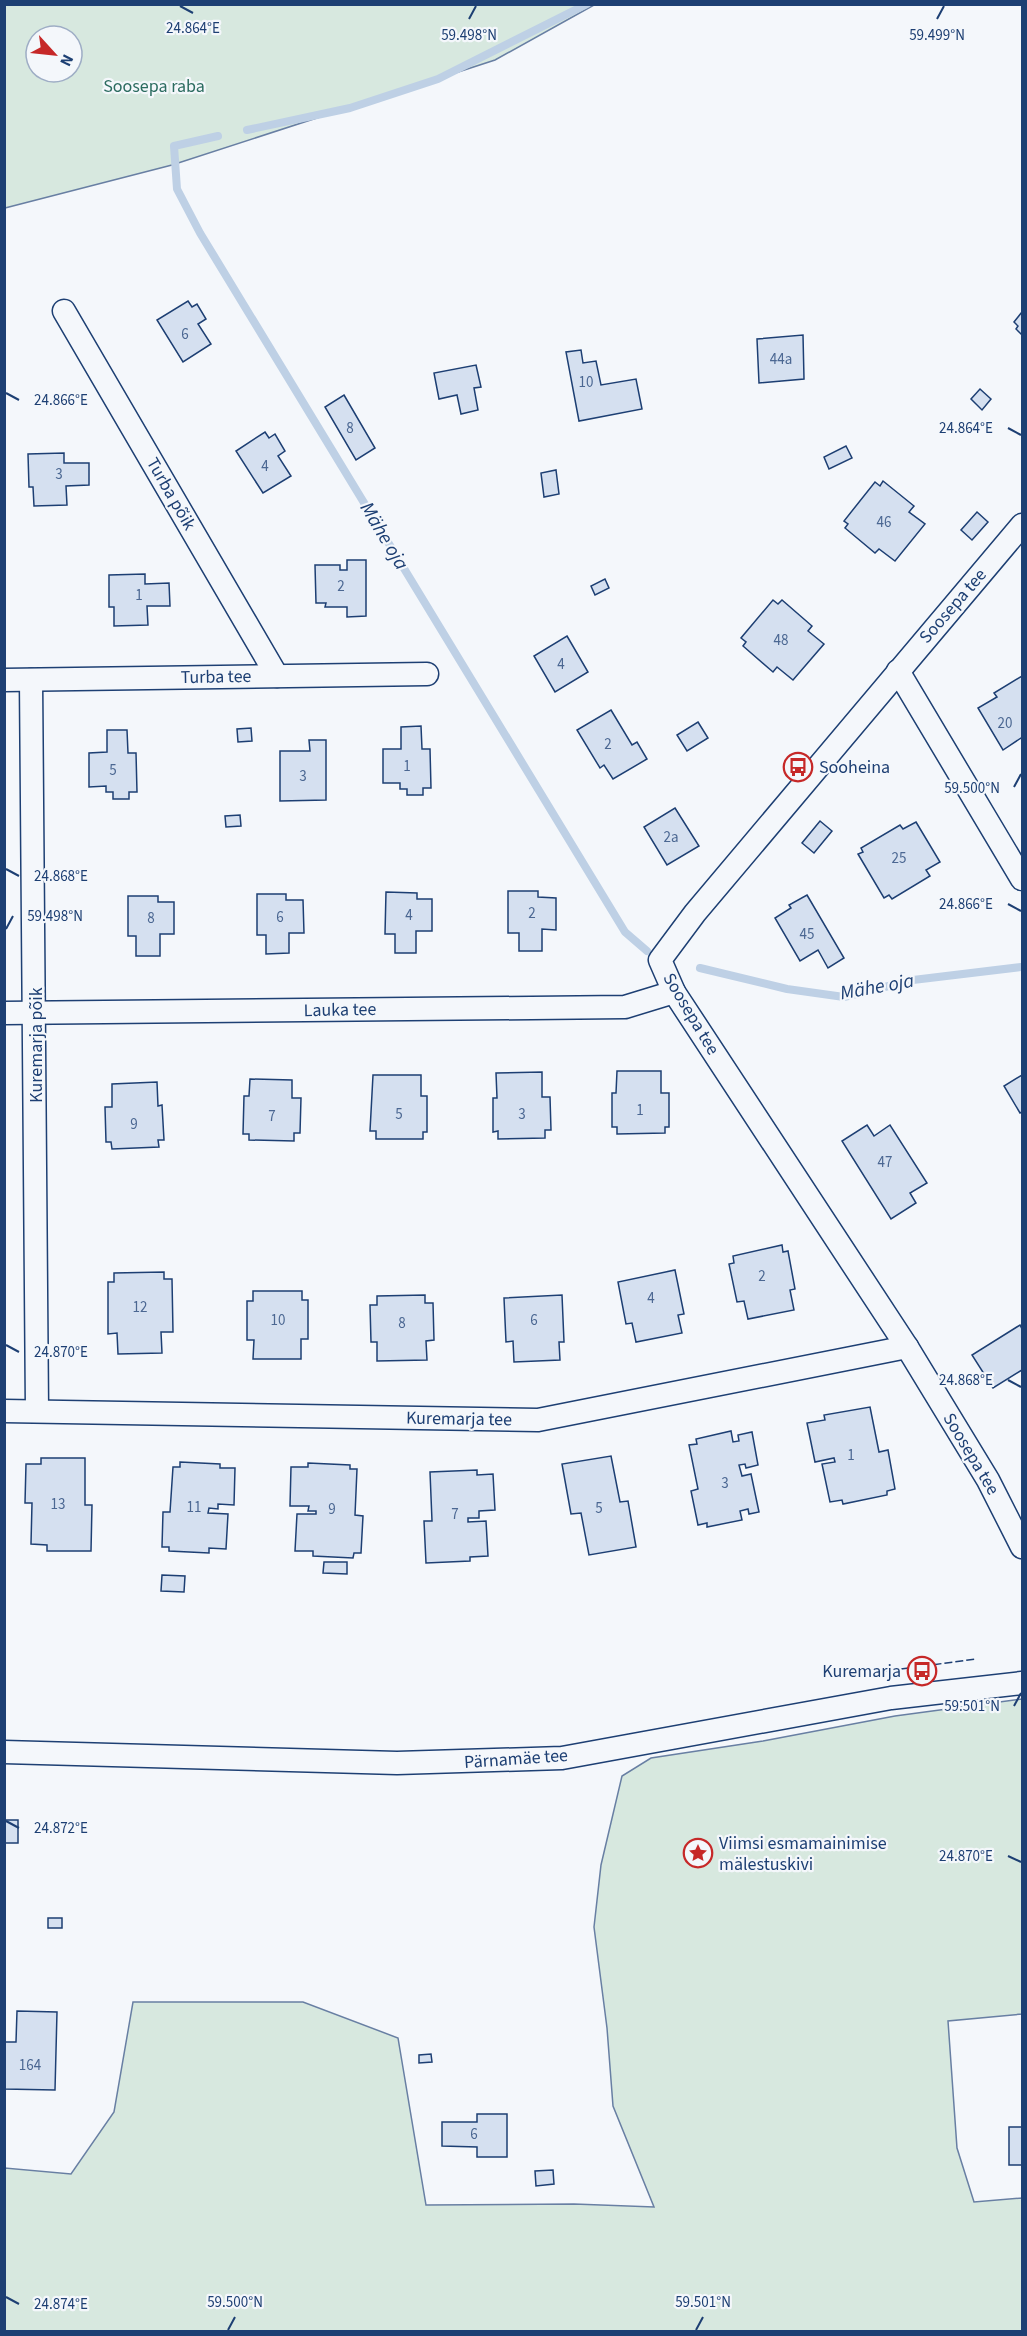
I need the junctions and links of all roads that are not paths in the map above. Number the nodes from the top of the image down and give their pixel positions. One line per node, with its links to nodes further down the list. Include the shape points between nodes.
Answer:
1 (64, 311): 5 (street, Turba põik)
2 (1023, 525): 3 (street, Soosepa tee)
3 (898, 671): 8 (street); 9 (street, Soosepa tee, via 660,960)
4 (427, 674): 5 (street, Turba tee)
5 (277, 676): 7 (street, Turba tee)
6 (4, 680): 7 (street, Turba tee)
7 (31, 680): 11 (street, Kuremarja põik)
8 (1023, 879)
9 (674, 992): 11 (street, Lauka tee, via 625,1007); 12 (street, Soosepa tee)
10 (4, 1013): 11 (street, Lauka tee)
11 (36, 1013): 14 (street, Kuremarja põik)
12 (907, 1347): 14 (street, Kuremarja tee, via 538,1420); 15 (street, Soosepa tee, via 988,1480)
13 (4, 1411): 14 (street, Kuremarja tee)
14 (37, 1411)
15 (1023, 1547)
16 (1023, 1683): 17 (street, Pärnamäe tee, via 891,1698 562,1758 397,1763)
17 (4, 1752)

